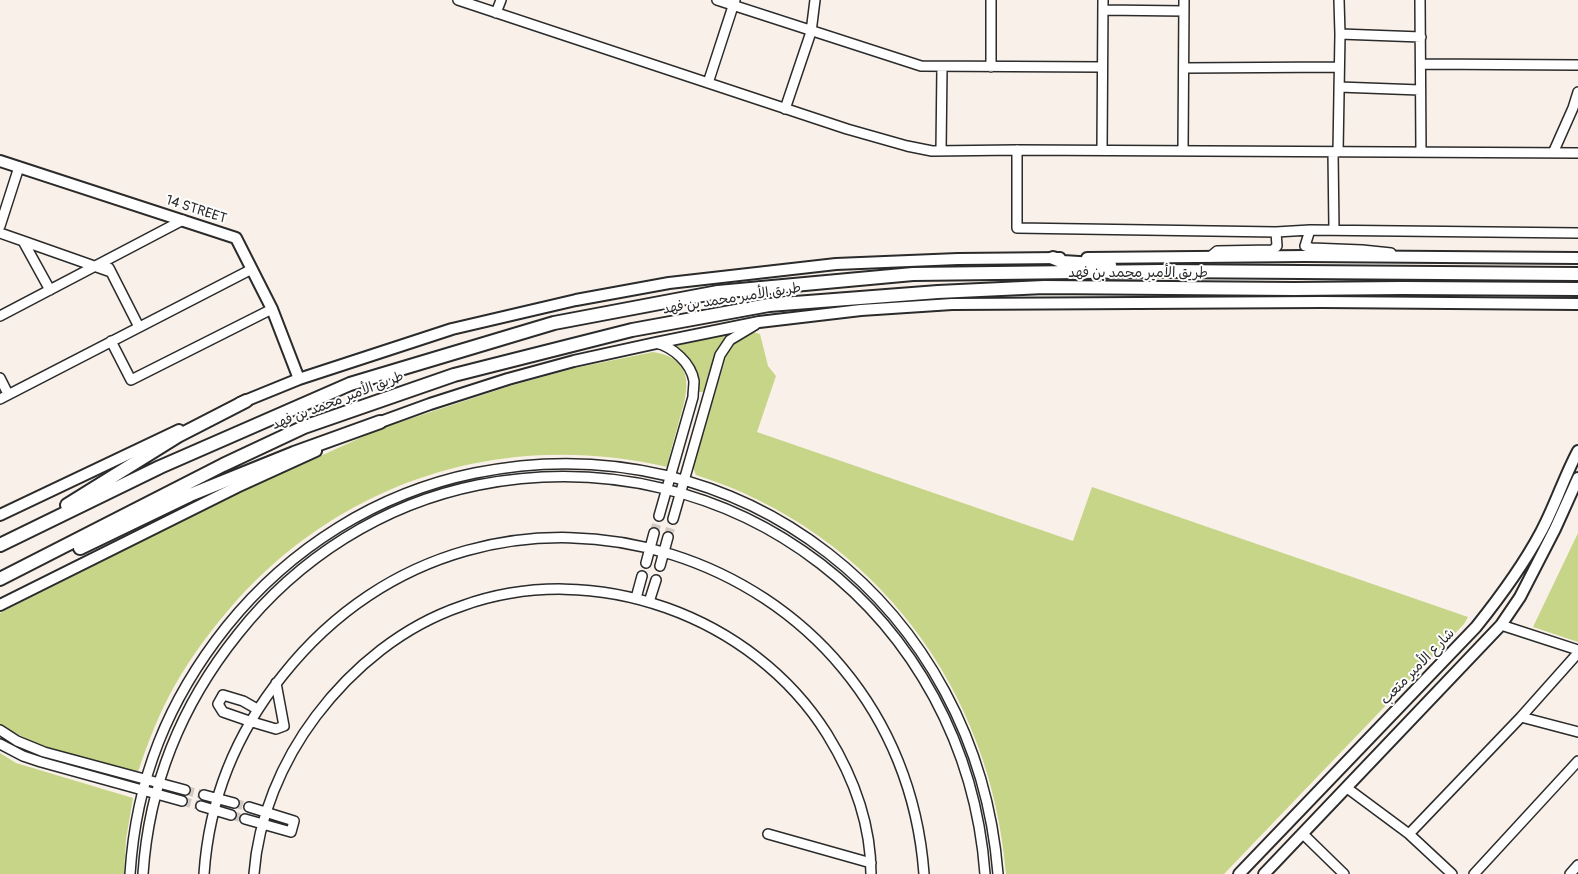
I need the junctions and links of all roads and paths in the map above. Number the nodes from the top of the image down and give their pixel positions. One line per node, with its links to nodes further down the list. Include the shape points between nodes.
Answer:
1 (458, 0): 13 (street)
2 (501, 0): 13 (street)
3 (717, 0): 10 (street)
4 (815, 0): 14 (street)
5 (991, 0): 20 (street)
6 (1103, 0): 11 (street)
7 (1184, 0): 12 (street)
8 (1339, 0): 15 (street)
9 (1420, 0): 16 (street)
10 (734, 3): 14 (street); 24 (street)
11 (1103, 10): 12 (street); 21 (street)
12 (1184, 11): 23 (street)
13 (496, 13): 24 (street)
14 (811, 32): 19 (street, via 921,66); 28 (street)
15 (1340, 34): 16 (street); 22 (street)
16 (1421, 37): 17 (street)
17 (1422, 64): 18 (street); 26 (street)
18 (1578, 65)
19 (942, 67): 20 (street); 32 (street)
20 (991, 67): 21 (street)
21 (1102, 67): 30 (street)
22 (1339, 67): 23 (street); 25 (street)
23 (1185, 68): 31 (street)
24 (708, 83): 28 (street)
25 (1339, 87): 26 (street); 33 (street)
26 (1420, 90): 34 (street)
27 (1578, 92): 35 (street)
28 (785, 108): 32 (street, via 907,146)
29 (1017, 150): 30 (street); 32 (street); 43 (street, via 1017,228)
30 (1102, 150): 31 (street)
31 (1183, 150): 33 (street)
32 (941, 151)
33 (1335, 152): 34 (street); 42 (street)
34 (1421, 152): 35 (street)
35 (1553, 153): 36 (street)
36 (1578, 153)
37 (0, 161): 38 (main road, 14 STREET)
38 (19, 168): 39 (main road, 14 STREET); 40 (street)
39 (183, 220): 51 (street); 53 (main road, 14 STREET, via 236,238)
40 (0, 226)
41 (1310, 230): 42 (street); 43 (street); 48 (street, via 1305,246 1311,248 1362,250)
42 (1334, 230): 44 (street)
43 (1276, 232): 47 (street, via 1277,246 1274,250 1217,251)
44 (1578, 232)
45 (0, 233): 46 (street)
46 (23, 241): 52 (street); 58 (street)
47 (1210, 257): 48 (main road); 49 (main road)
48 (1408, 257): 50 (main road)
49 (1053, 258): 54 (highway, via 1063,262 1130,266); 69 (main road, via 836,264 669,283 576,300 452,329)
50 (1578, 258)
51 (106, 261): 52 (street); 55 (street)
52 (96, 266): 55 (street); 58 (street)
53 (252, 269): 61 (main road, 14 STREET); 65 (street)
54 (1144, 271): 56 (highway, طريق الأمير محمد بن فهد); 86 (highway, طريق الأمير محمد بن فهد, via 913,274 718,292 554,323 350,384 160,467)
55 (111, 272): 65 (street)
56 (1578, 274)
57 (1578, 288): 94 (highway, طريق الأمير محمد بن فهد, via 1044,287 769,305 632,330 454,375 304,427 223,465)
58 (50, 290): 63 (street)
59 (1552, 304): 60 (main road); 62 (main road); 64 (main road, via 952,304)
60 (1578, 304)
61 (272, 309): 66 (street, via 131,380); 69 (main road, 14 STREET)
62 (1578, 310)
63 (0, 316)
64 (759, 322): 67 (main road); 77 (street, via 730,340 720,355)
65 (139, 327): 66 (street)
66 (111, 341): 70 (street)
67 (656, 343): 72 (main road, via 508,379); 75 (street, via 669,347 685,363 694,382 693,397)
68 (0, 378): 70 (street)
69 (299, 379): 71 (main road)
70 (4, 397)
71 (246, 401): 80 (main road); 86 (highway, via 178,436)
72 (380, 422): 94 (highway, via 190,495 79,548); 97 (main road, via 236,487)
73 (1578, 451): 74 (main road, شارع الأمير متعب)
74 (1569, 468): 83 (main road, via 1570,478 1549,525 1551,530); 111 (main road, شارع الأمير متعب, via 1542,532 1495,604)
75 (670, 477): 77 (street); 78 (street); 110 (street, via 602,465 553,463 512,466 420,488 333,529 263,586 210,647 170,716)
76 (1578, 478): 83 (main road)
77 (684, 480): 79 (street); 140 (street, via 752,506 818,546 868,588 912,639 939,680 969,742 992,820)
78 (666, 489): 79 (street); 81 (street); 112 (street, via 601,478 554,476 514,479 424,500 340,540 272,596 221,655 181,721)
79 (680, 492): 82 (street); 139 (street, via 706,500 767,528 813,558 865,603 902,647 928,686 957,746 979,822)
80 (0, 515)
81 (659, 516)
82 (673, 520)
83 (1555, 529): 98 (main road, via 1520,597)
84 (654, 533): 88 (street)
85 (668, 537): 89 (street)
86 (12, 539): 87 (highway, طريق الأمير محمد بن فهد)
87 (0, 545)
88 (650, 548): 89 (street); 90 (street); 100 (street, via 595,539 555,537 501,543 445,557 391,581 355,604 310,643)
89 (664, 552): 91 (street); 138 (street, via 711,569 757,594 808,633 835,660 862,696 893,751 914,814)
90 (646, 563)
91 (660, 566)
92 (642, 576): 95 (street)
93 (656, 580): 96 (street)
94 (0, 581)
95 (636, 598): 96 (street); 124 (street, via 581,590 526,591 461,606 415,628 357,669 328,699 290,756)
96 (650, 602): 131 (street, via 689,616 729,638 774,671 800,698 816,718 848,773 865,826)
97 (0, 605)
98 (1501, 625): 99 (street); 113 (main road)
99 (1578, 652): 102 (street)
100 (276, 683): 101 (street); 103 (street, via 284,726 276,729)
101 (257, 709): 103 (street); 103 (street, via 223,695 218,704 223,712)
102 (1522, 716): 105 (street); 130 (street)
103 (249, 722): 118 (street, via 226,769)
104 (0, 730): 107 (street)
105 (1578, 732)
106 (0, 744): 109 (street)
107 (44, 752): 109 (street); 110 (street)
108 (1578, 761): 145 (street)
109 (41, 762): 115 (street)
110 (146, 780): 112 (street); 115 (street)
111 (1328, 781): 129 (main road, via 1261,858 1259,868 1266,866); 141 (main road, شارع الأمير متعب)
112 (158, 783): 114 (street); 116 (street)
113 (1347, 788): 129 (main road); 130 (street)
114 (186, 790)
115 (143, 791): 116 (street); 133 (street, via 133,838)
116 (155, 795): 119 (street); 134 (street)
117 (204, 795): 118 (street)
118 (217, 799): 120 (street); 123 (street)
119 (182, 801)
120 (234, 803)
121 (201, 806): 123 (street)
122 (249, 807): 124 (street)
123 (214, 811): 125 (street); 135 (street)
124 (267, 813): 127 (street); 127 (street, via 294,821 292,832)
125 (231, 815)
126 (245, 819): 127 (street)
127 (264, 824): 136 (street)
128 (768, 834): 131 (street)
129 (1303, 834): 142 (main road); 143 (street)
130 (1409, 834): 144 (street)
131 (871, 863): 137 (street)
132 (1578, 865): 146 (street)
133 (130, 874)
134 (143, 874)
135 (204, 874)
136 (254, 874)
137 (872, 874)
138 (924, 874)
139 (985, 874)
140 (998, 874)
141 (1239, 874)
142 (1264, 874)
143 (1344, 874)
144 (1452, 874)
145 (1474, 874)
146 (1570, 874)

